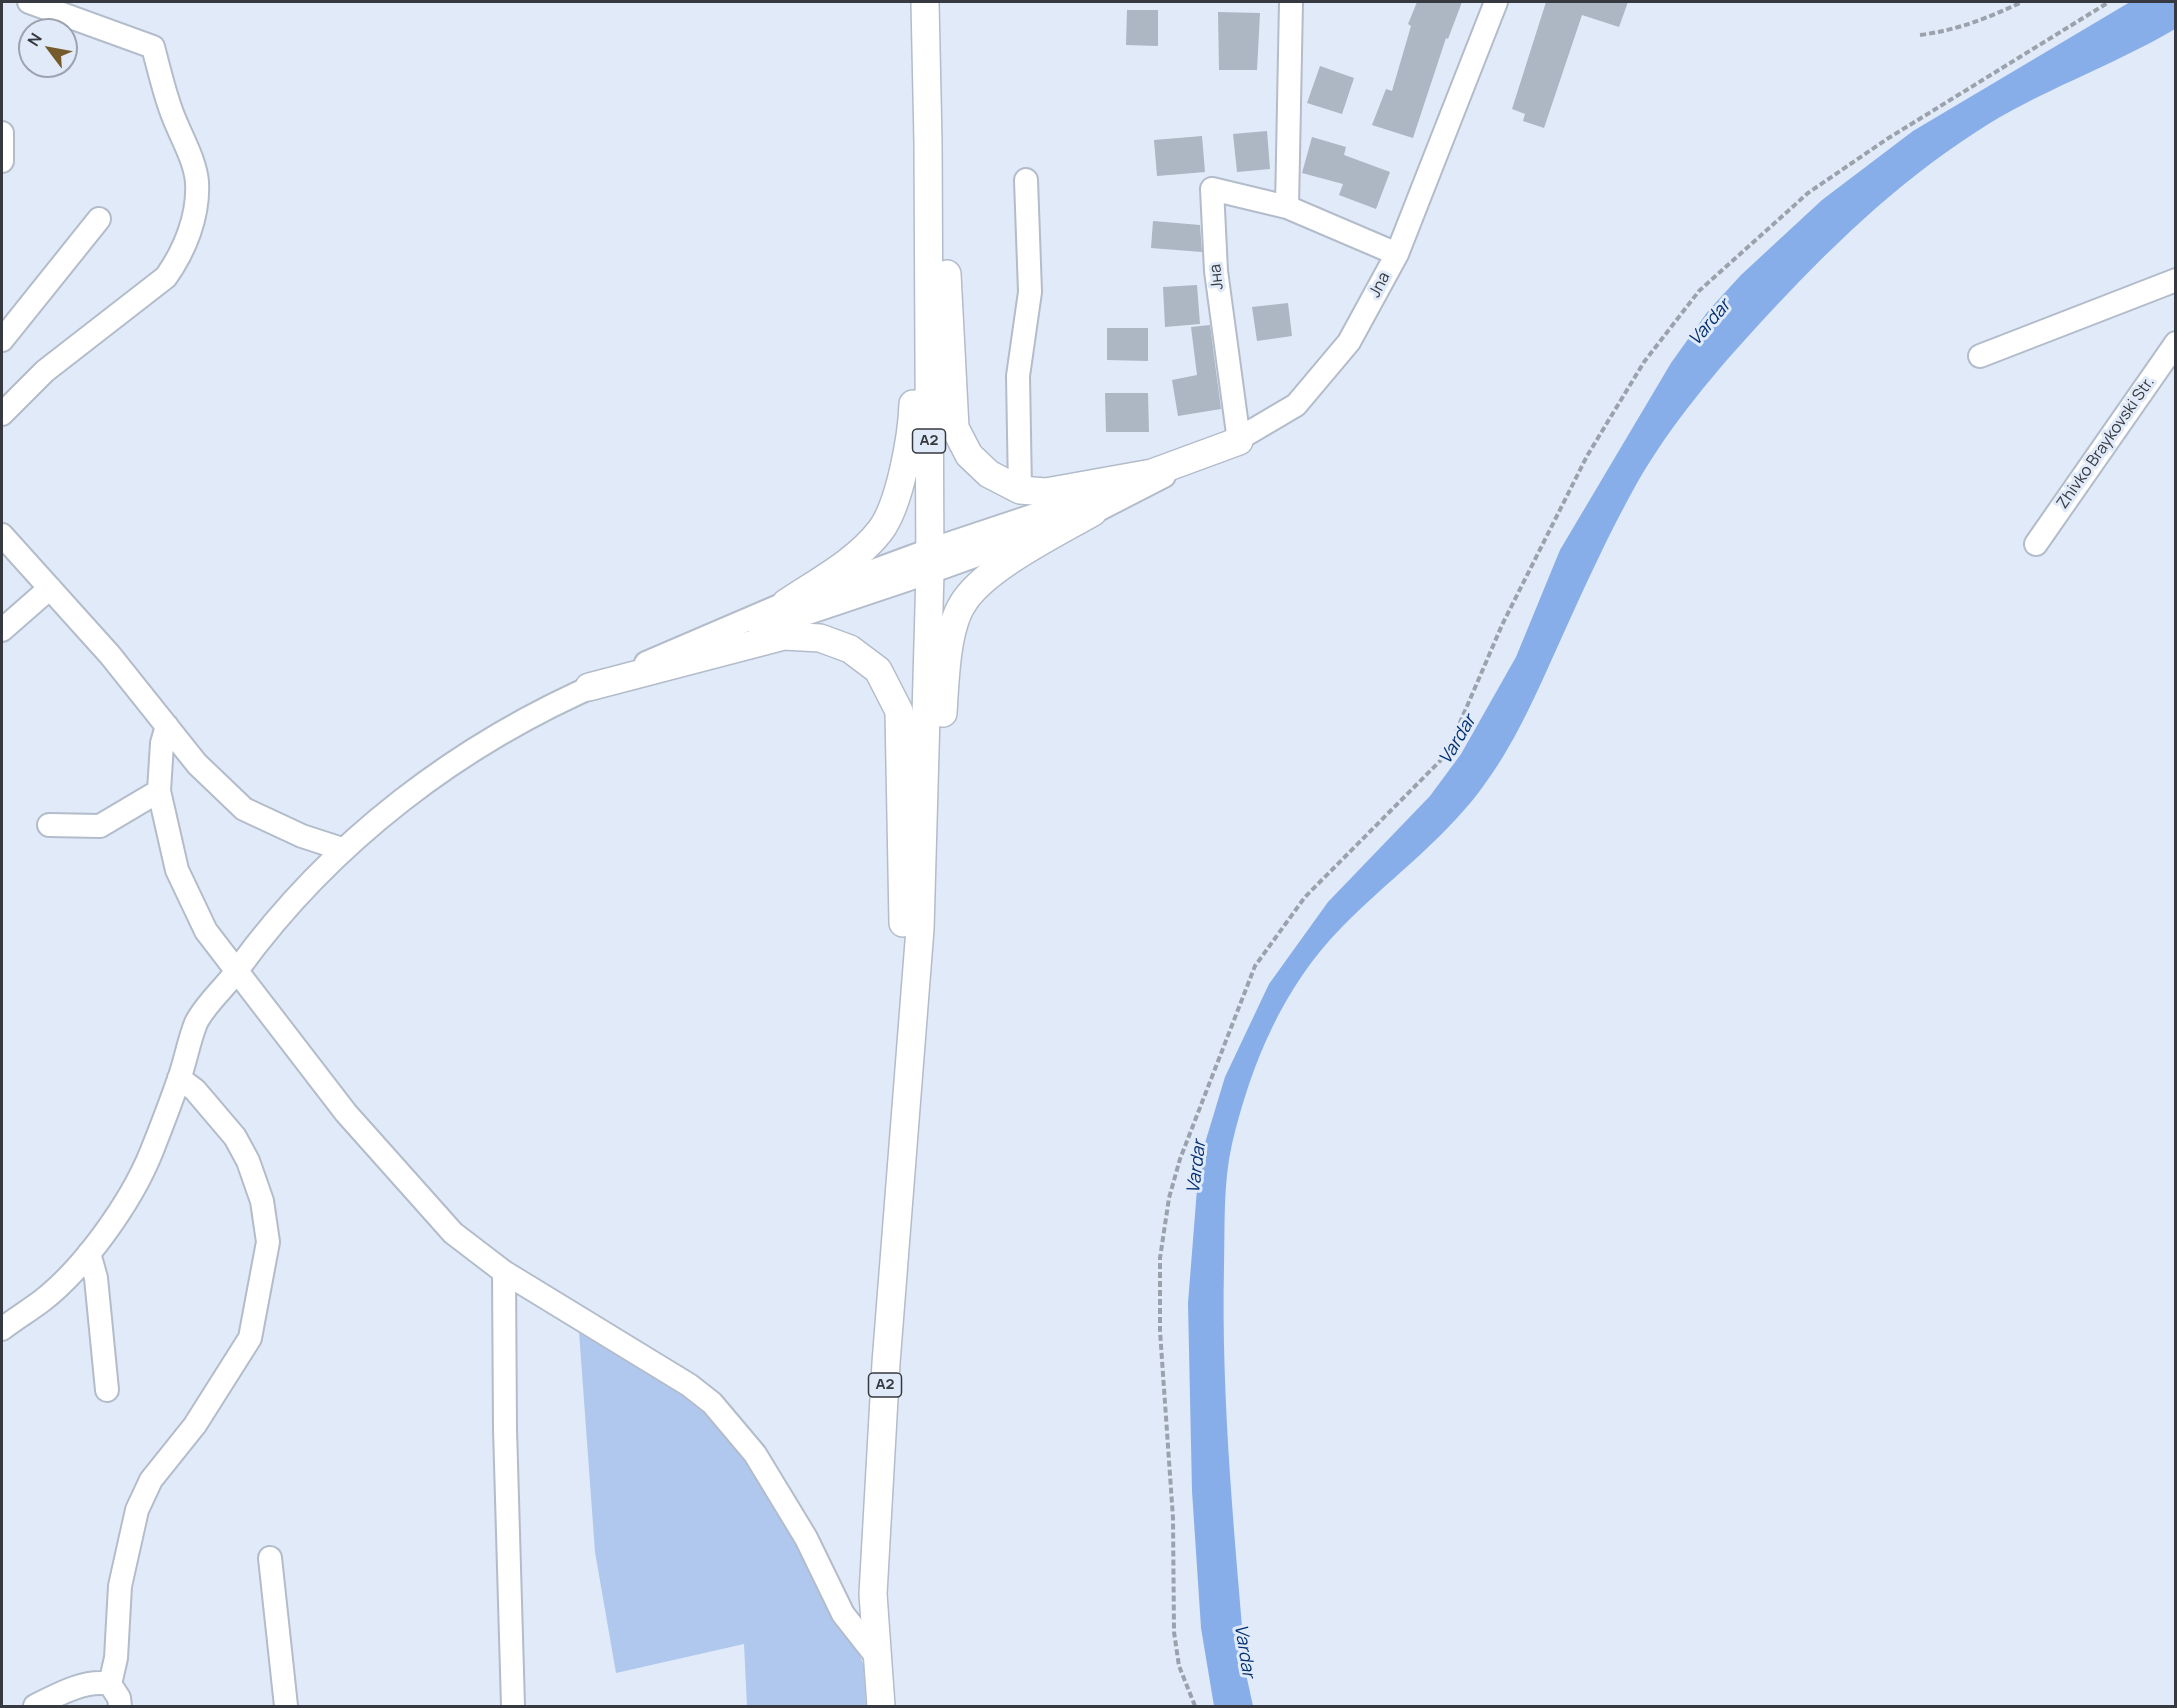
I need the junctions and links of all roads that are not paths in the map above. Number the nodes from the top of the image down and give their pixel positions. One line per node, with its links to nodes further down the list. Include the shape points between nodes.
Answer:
1 (29, 2): 16 (street, via 153,47 197,182 195,211 181,256 166,277 45,371)
2 (925, 2): 6 (main road, A2)
3 (1292, 2): 9 (street)
4 (1496, 2): 11 (street, Jna)
5 (2, 133): 7 (street)
6 (928, 142): 19 (main road, via 945,240 955,428 969,455 989,474); 23 (main road, A2); 25 (main road, via 918,240 912,435 894,500 881,530 845,563)
7 (2, 160)
8 (1026, 180): 19 (street, via 1030,292 1018,376)
9 (1287, 207): 11 (street, Јна); 17 (street, Јна, via 1212,189 1216,271)
10 (99, 219): 13 (street)
11 (1397, 254): 17 (street, Jna, via 1349,342 1304,396)
12 (2175, 280): 15 (street)
13 (2, 340)
14 (2175, 343): 22 (street, Zhivko Braykovski Str.)
15 (1980, 356)
16 (2, 414)
17 (1239, 441): 18 (street, Jna); 19 (main road, via 1152,473 1046,492)
18 (1155, 480): 20 (street); 23 (street, via 1083,498)
19 (1020, 490)
20 (1093, 512): 23 (street); 32 (main road, via 994,570 962,604 947,654 934,845)
21 (2, 535): 24 (street)
22 (2036, 544)
23 (930, 561): 25 (street); 27 (street); 32 (main road, A2)
24 (50, 588): 26 (street); 28 (street)
25 (786, 603): 27 (street)
26 (2, 630)
27 (589, 687): 31 (street, via 515,722 457,758); 35 (main road, via 784,636 820,638 850,649 878,670 898,711)
28 (167, 726): 29 (street); 31 (street, via 197,764 244,809 302,836)
29 (159, 791): 30 (street, via 100,826); 33 (street, via 177,870 206,931)
30 (49, 825)
31 (342, 849): 33 (street, via 255,945)
32 (920, 929): 35 (main road, A2)
33 (237, 971): 34 (street, via 197,1021); 37 (street, via 346,1113 435,1215)
34 (179, 1078): 36 (street, via 150,1156 112,1224); 42 (street, via 195,1090 235,1137 262,1201 268,1242 250,1338 195,1425 151,1480 137,1510 120,1586 116,1658)
35 (907, 1114): 41 (main road, A2, via 886,1363 873,1594)
36 (89, 1253): 38 (street, via 44,1299); 39 (street, via 96,1278)
37 (504, 1272): 41 (street, via 712,1403 755,1454 806,1538 843,1614); 46 (street)
38 (2, 1329)
39 (107, 1390)
40 (270, 1557): 45 (street)
41 (876, 1656): 47 (main road, A2)
42 (110, 1684): 43 (street, via 99,1682 62,1693); 44 (street)
43 (35, 1707)
44 (120, 1707)
45 (286, 1707)
46 (513, 1707)
47 (881, 1707)

